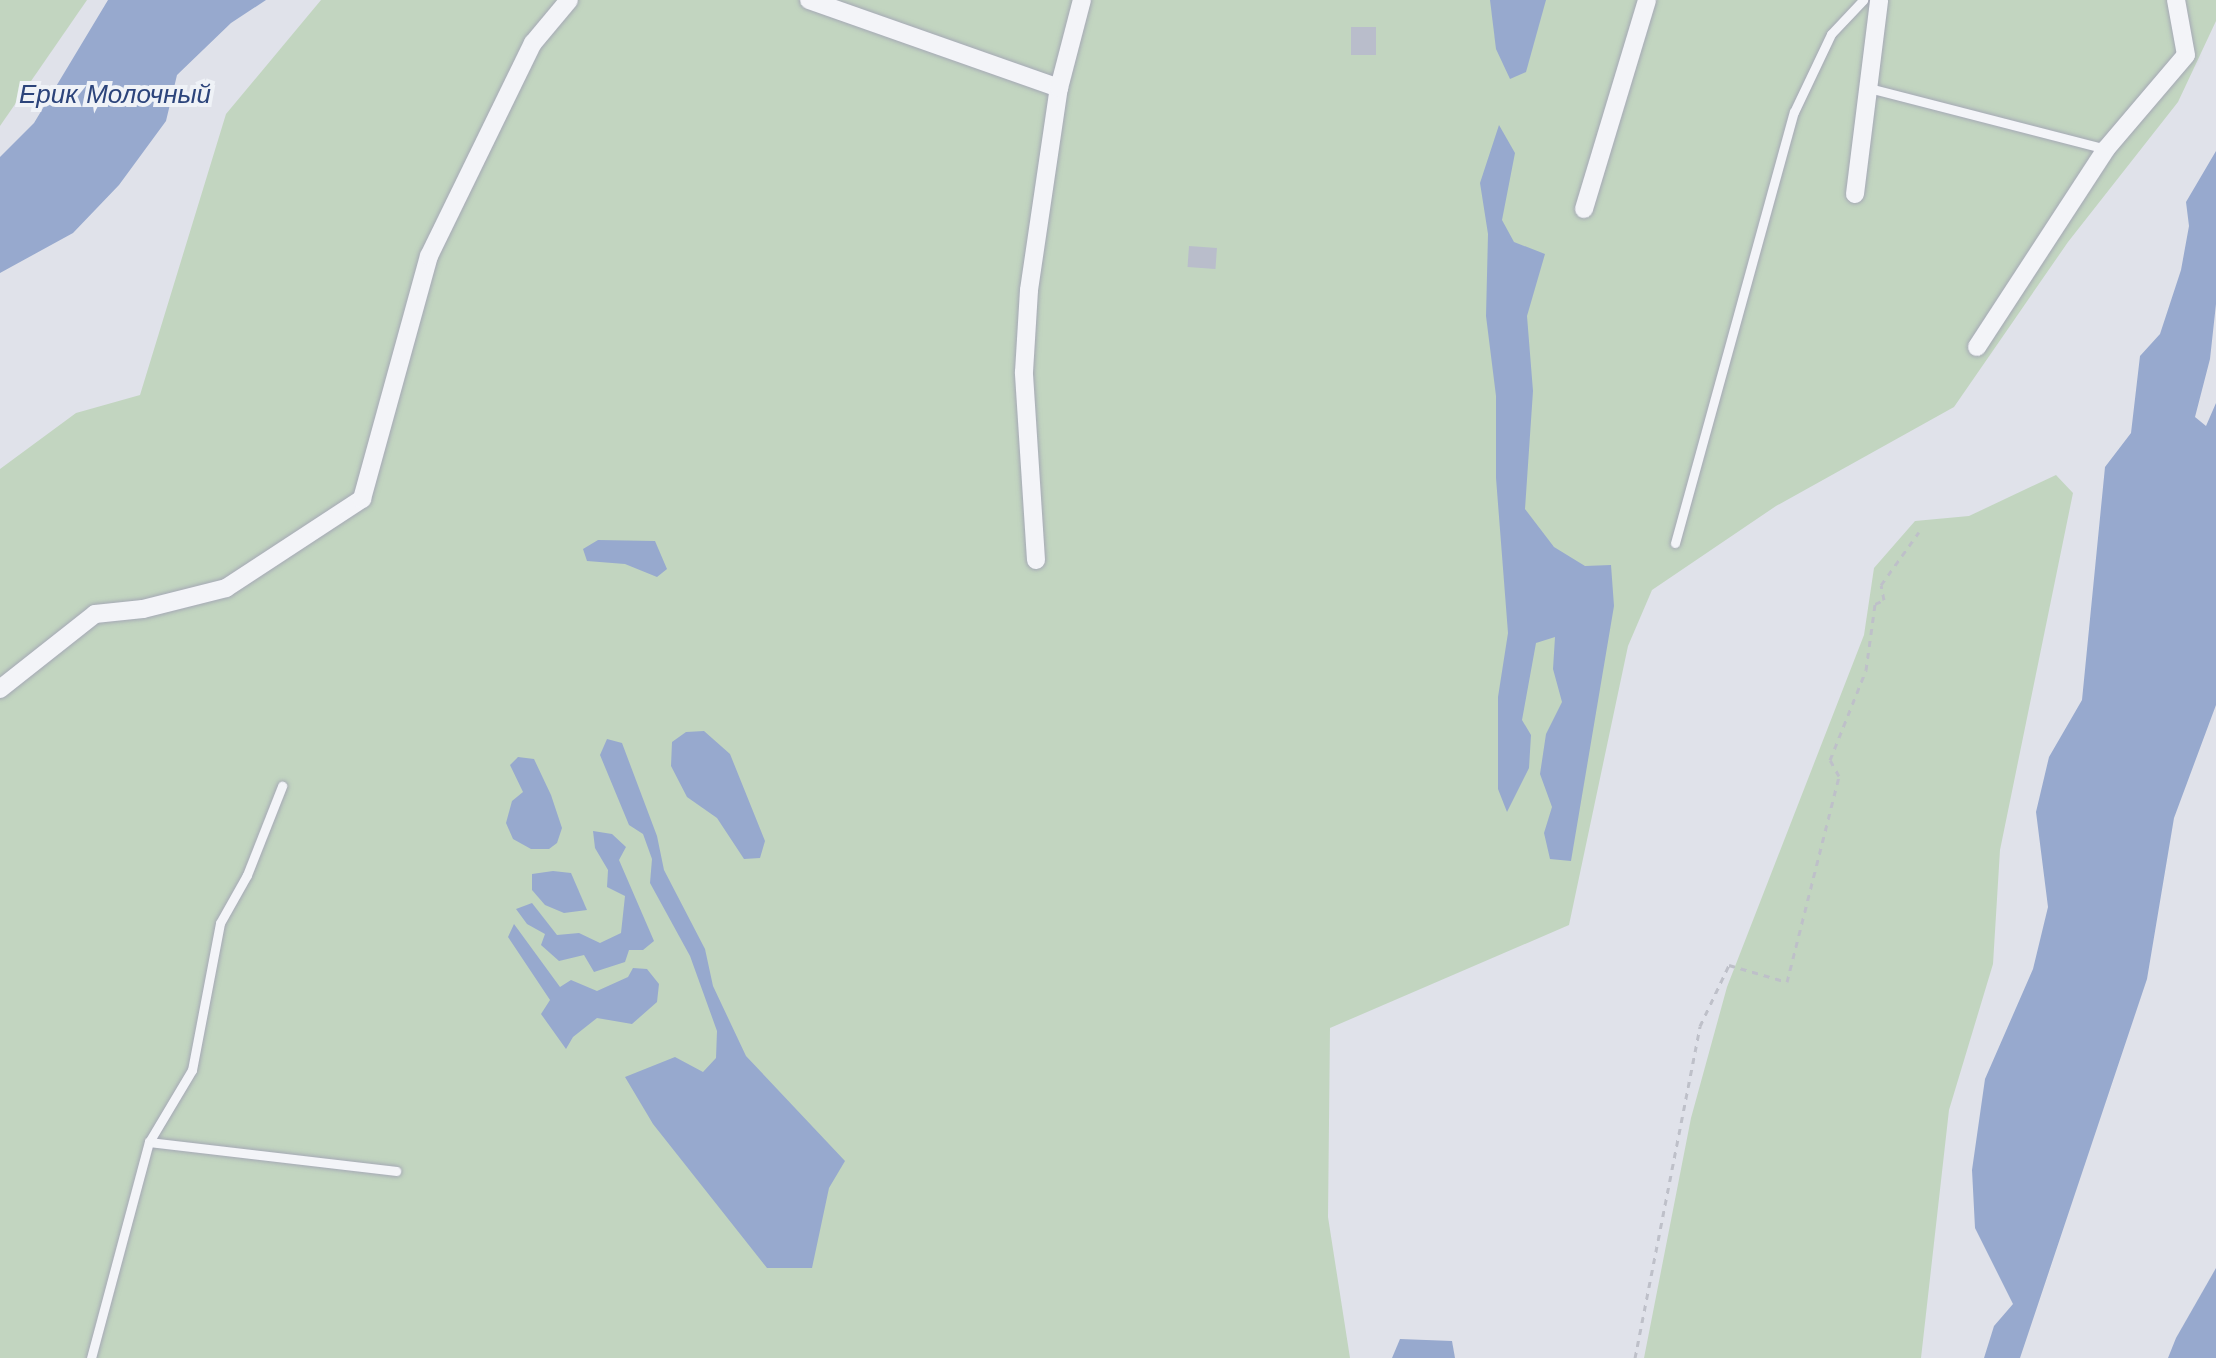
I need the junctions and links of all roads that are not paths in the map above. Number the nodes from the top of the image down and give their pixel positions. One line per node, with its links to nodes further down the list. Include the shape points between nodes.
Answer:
1 (569, 0): 16 (street, via 533,43 429,256 362,499 226,588 143,609 95,614)
2 (809, 0): 9 (street)
3 (1082, 0): 9 (street)
4 (1647, 0): 12 (street)
5 (1863, 0): 14 (lane, via 1831,34 1794,112)
6 (1879, 0): 8 (street)
7 (2176, 0): 10 (street, via 2186,55)
8 (1865, 87): 10 (lane); 11 (street)
9 (1059, 88): 15 (street, via 1029,290 1024,372)
10 (2106, 149): 13 (street)
11 (1855, 194)
12 (1584, 209)
13 (1977, 347)
14 (1675, 543)
15 (1036, 560)
16 (0, 689)
17 (282, 786): 18 (lane, via 247,875 220,923 192,1070)
18 (149, 1142): 19 (lane); 20 (lane)
19 (396, 1171)
20 (91, 1358)

